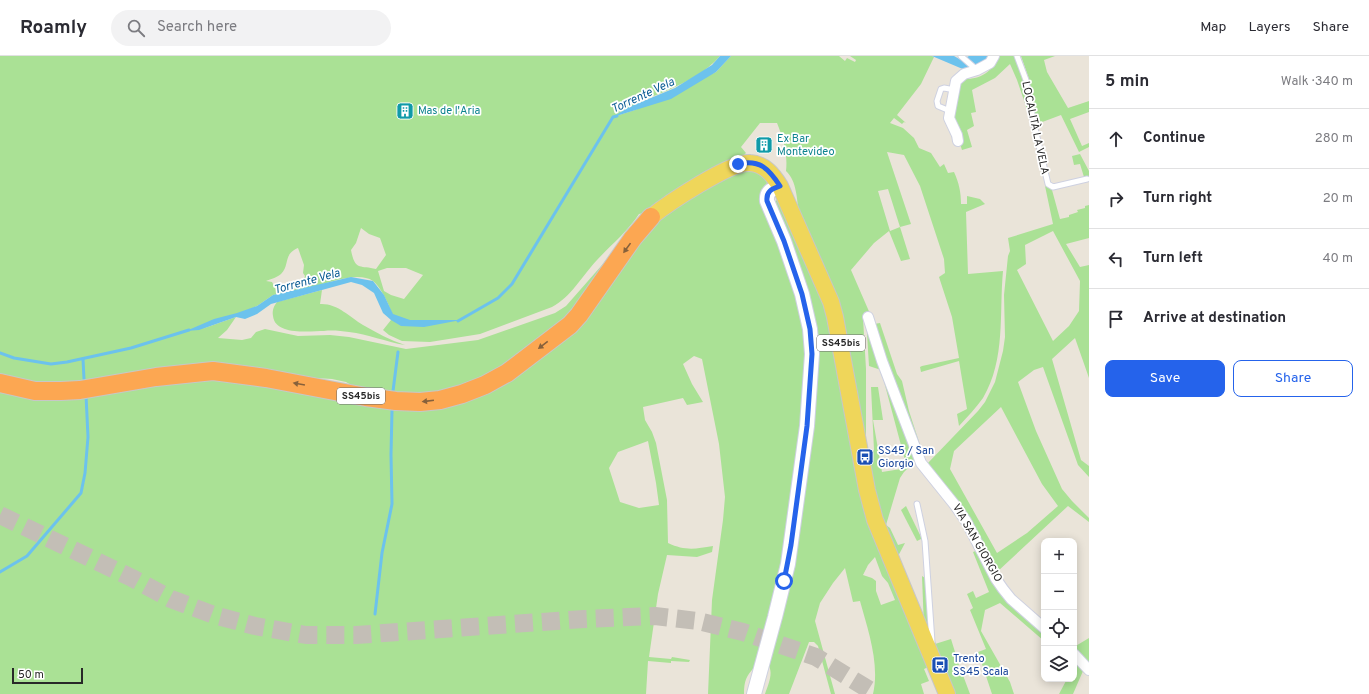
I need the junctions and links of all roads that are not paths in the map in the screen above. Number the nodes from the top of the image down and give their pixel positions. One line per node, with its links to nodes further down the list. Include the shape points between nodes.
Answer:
1 (994, 56): 4 (street, via 990,63)
2 (1017, 56): 8 (lane, LOCALITÀ LA VELA, via 1026,80 1048,184 1053,187)
3 (962, 57): 4 (lane)
4 (975, 68): 5 (street, via 956,81)
5 (955, 90): 6 (street); 6 (lane, via 941,89 937,101 938,106)
6 (950, 111): 7 (street, via 949,129 957,135)
7 (958, 141)
8 (1087, 179)
9 (780, 186): 10 (main road, SS45bis, via 773,175 762,166 738,164 686,193); 16 (main road, SS45bis, via 831,302 875,520); 18 (street, via 769,191 767,201 802,294 810,329 812,361 807,426 788,564)
10 (651, 217): 12 (highway, SS45bis, one-way to 12, via 570,325 507,373 485,385 448,398 420,402 396,401 213,371 156,377 80,390 35,390)
11 (868, 317): 14 (street, VIA SAN GIORGIO, via 920,463 966,521 1003,589)
12 (0, 383)
13 (917, 504): 16 (lane, via 925,541)
14 (1041, 625)
15 (1077, 657): 17 (street)
16 (934, 665): 19 (main road, SS45bis)
17 (1089, 670)
18 (754, 694)
19 (947, 694)

